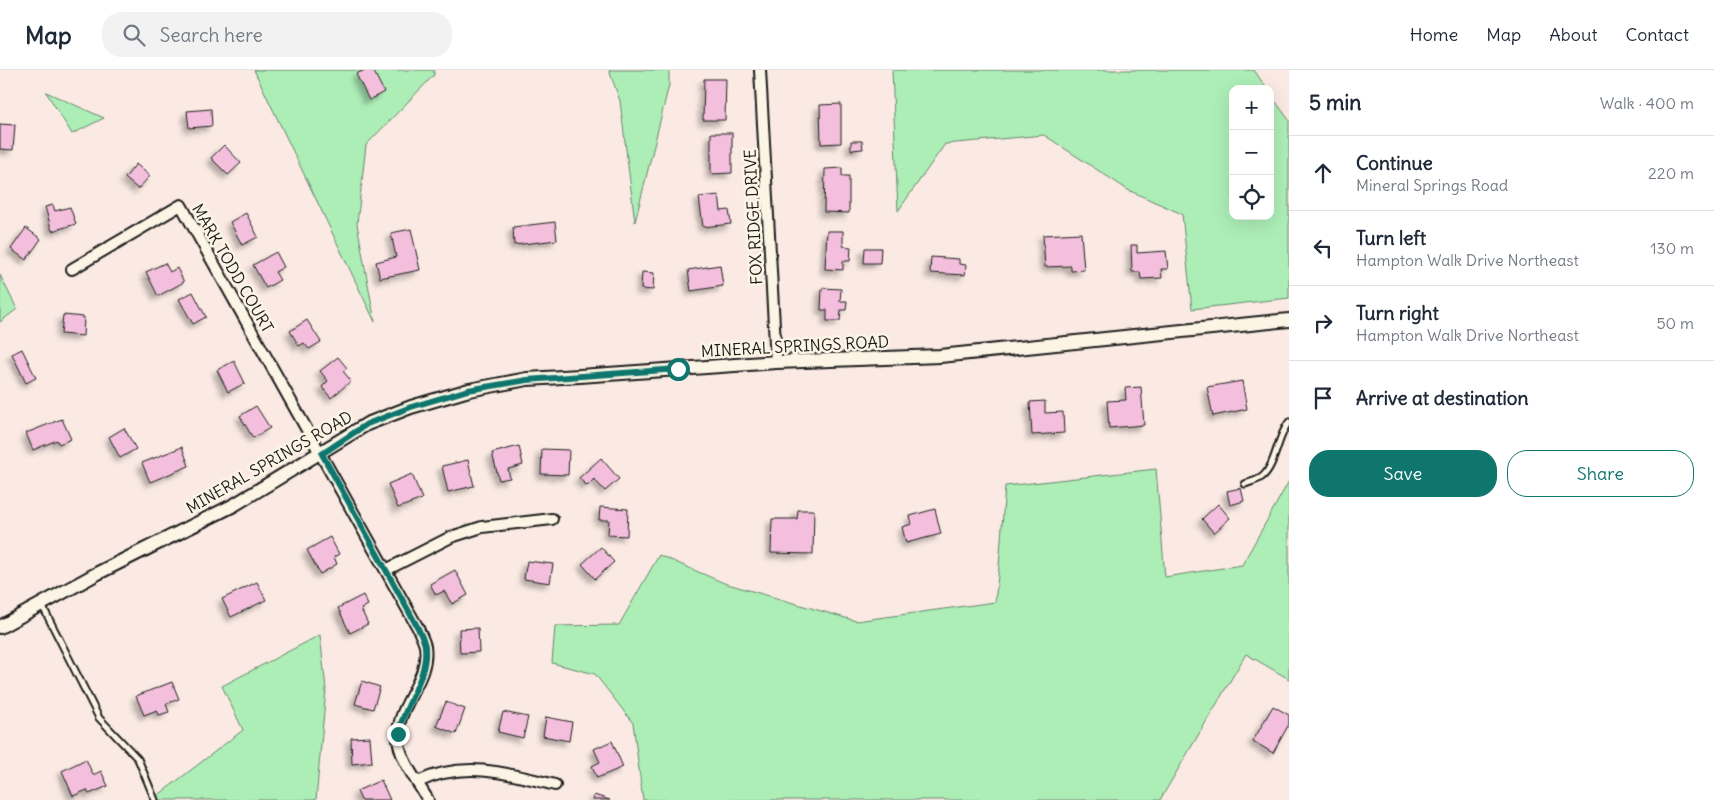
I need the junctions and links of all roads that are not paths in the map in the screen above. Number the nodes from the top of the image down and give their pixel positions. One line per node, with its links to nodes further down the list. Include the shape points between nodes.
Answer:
1 (760, 70): 4 (street, FOX RIDGE DRIVE)
2 (72, 269): 6 (street, MARK TODD COURT, via 181,205)
3 (1289, 320): 4 (street, MINERAL SPRINGS ROAD, via 940,356)
4 (776, 362): 6 (street, MINERAL SPRINGS ROAD, via 531,379 468,390 367,424)
5 (1289, 422): 7 (lane, via 1263,476)
6 (322, 454): 9 (street); 10 (street, MINERAL SPRINGS ROAD, via 234,505)
7 (1245, 484)
8 (552, 519): 9 (street, via 482,527 451,537)
9 (386, 570): 12 (street, via 425,646 423,667 401,718 398,734 401,750)
10 (42, 604): 11 (street, MINERAL SPRINGS ROAD); 14 (lane, via 99,718 138,758)
11 (0, 627)
12 (418, 782): 13 (street, via 432,775 463,769 503,771); 15 (street)
13 (555, 785)
14 (155, 800)
15 (428, 800)

